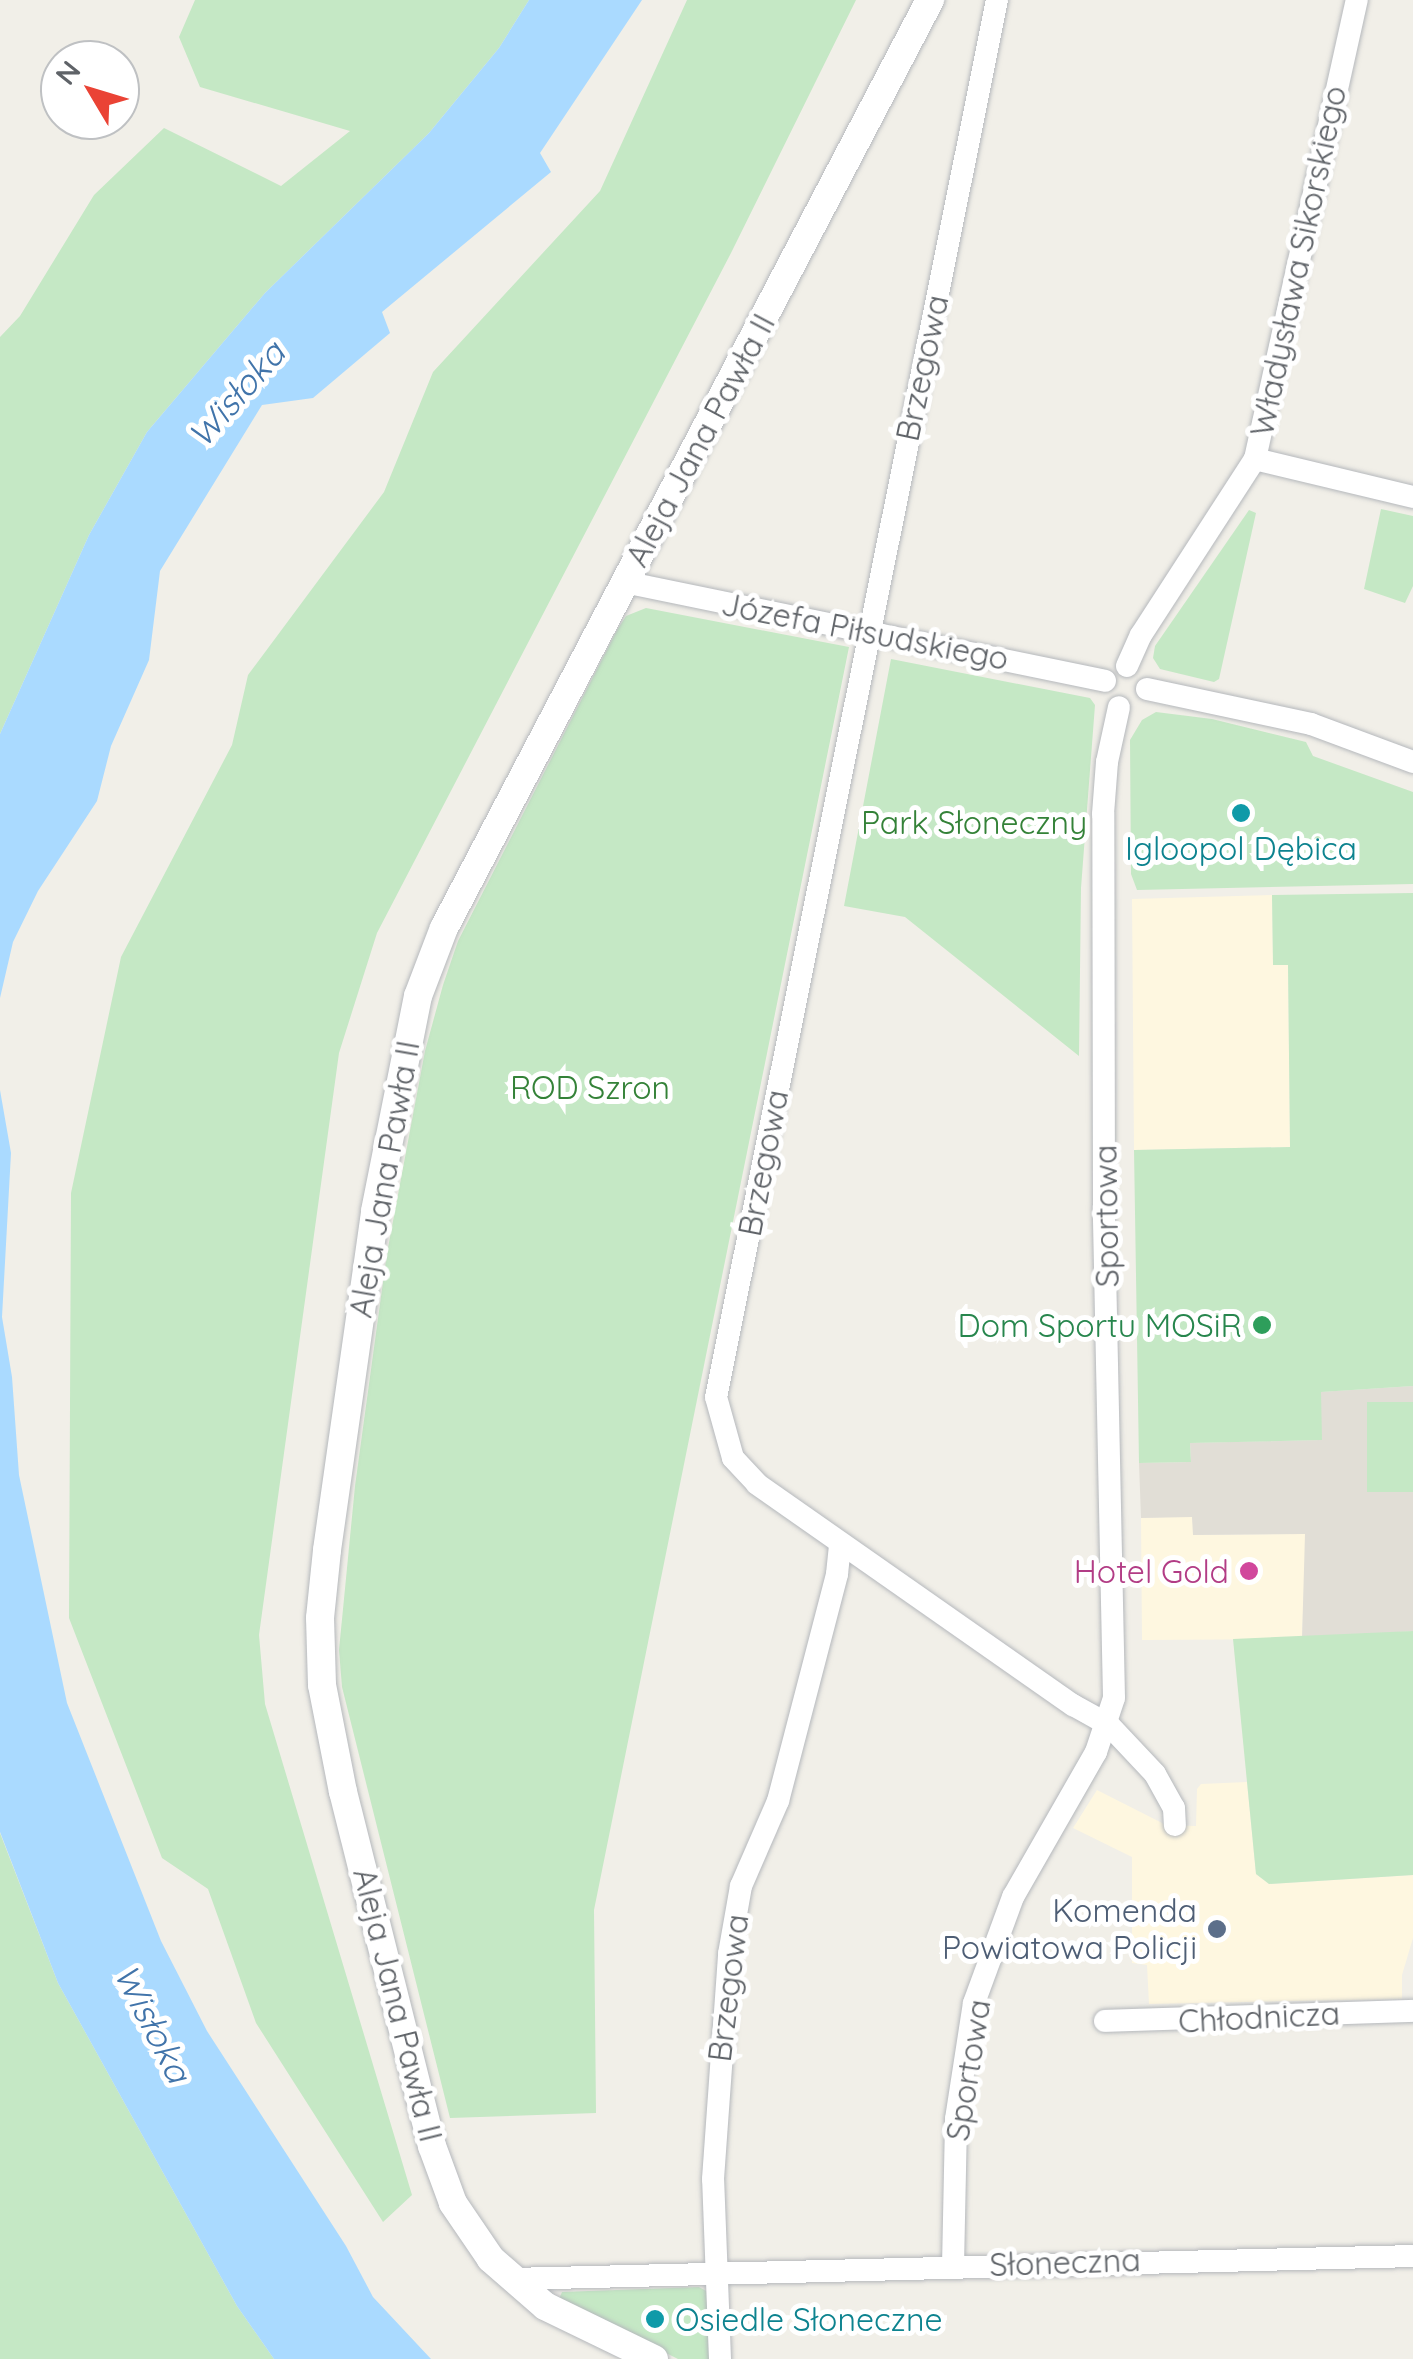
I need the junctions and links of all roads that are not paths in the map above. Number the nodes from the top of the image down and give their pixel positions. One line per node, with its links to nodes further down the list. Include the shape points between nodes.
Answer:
1 (930, 0): 6 (street, Aleja Jana Pawła II)
2 (997, 0): 7 (street, Brzegowa)
3 (1357, 0): 4 (street, Władysława Sikorskiego)
4 (1255, 459): 5 (street); 8 (street, Władysława Sikorskiego, via 1141,635)
5 (1413, 497)
6 (624, 582): 7 (street, Józefa Piłsudskiego); 21 (street, Aleja Jana Pawła II, via 444,928 418,996 375,1211 320,1618 322,1685 343,1792 432,2146 452,2203)
7 (872, 631): 9 (street, Józefa Piłsudskiego); 13 (street, Brzegowa, via 716,1397 732,1458)
8 (1128, 666): 9 (street); 10 (street, via 1144,676)
9 (1105, 681): 11 (street, via 1108,700)
10 (1146, 689): 11 (street, via 1137,704); 12 (street, via 1310,724)
11 (1119, 707): 14 (street, Sportowa, via 1104,814 1114,1698)
12 (1413, 762)
13 (840, 1544): 14 (street); 20 (street, Brzegowa, via 778,1801 742,1886 729,1954 713,2179)
14 (1108, 1725): 15 (street, via 1155,1774 1174,1808); 19 (street, Sportowa, via 1013,1897 974,2003 956,2118)
15 (1175, 1825)
16 (1413, 2011): 17 (street, Chłodnicza)
17 (1105, 2020)
18 (1413, 2256): 19 (street, Słoneczna)
19 (953, 2266): 20 (street, Słoneczna)
20 (717, 2273): 21 (street, Słoneczna); 23 (street)
21 (512, 2279): 22 (street, Aleja Jana Pawła II, via 572,2323)
22 (654, 2359)
23 (720, 2359)

